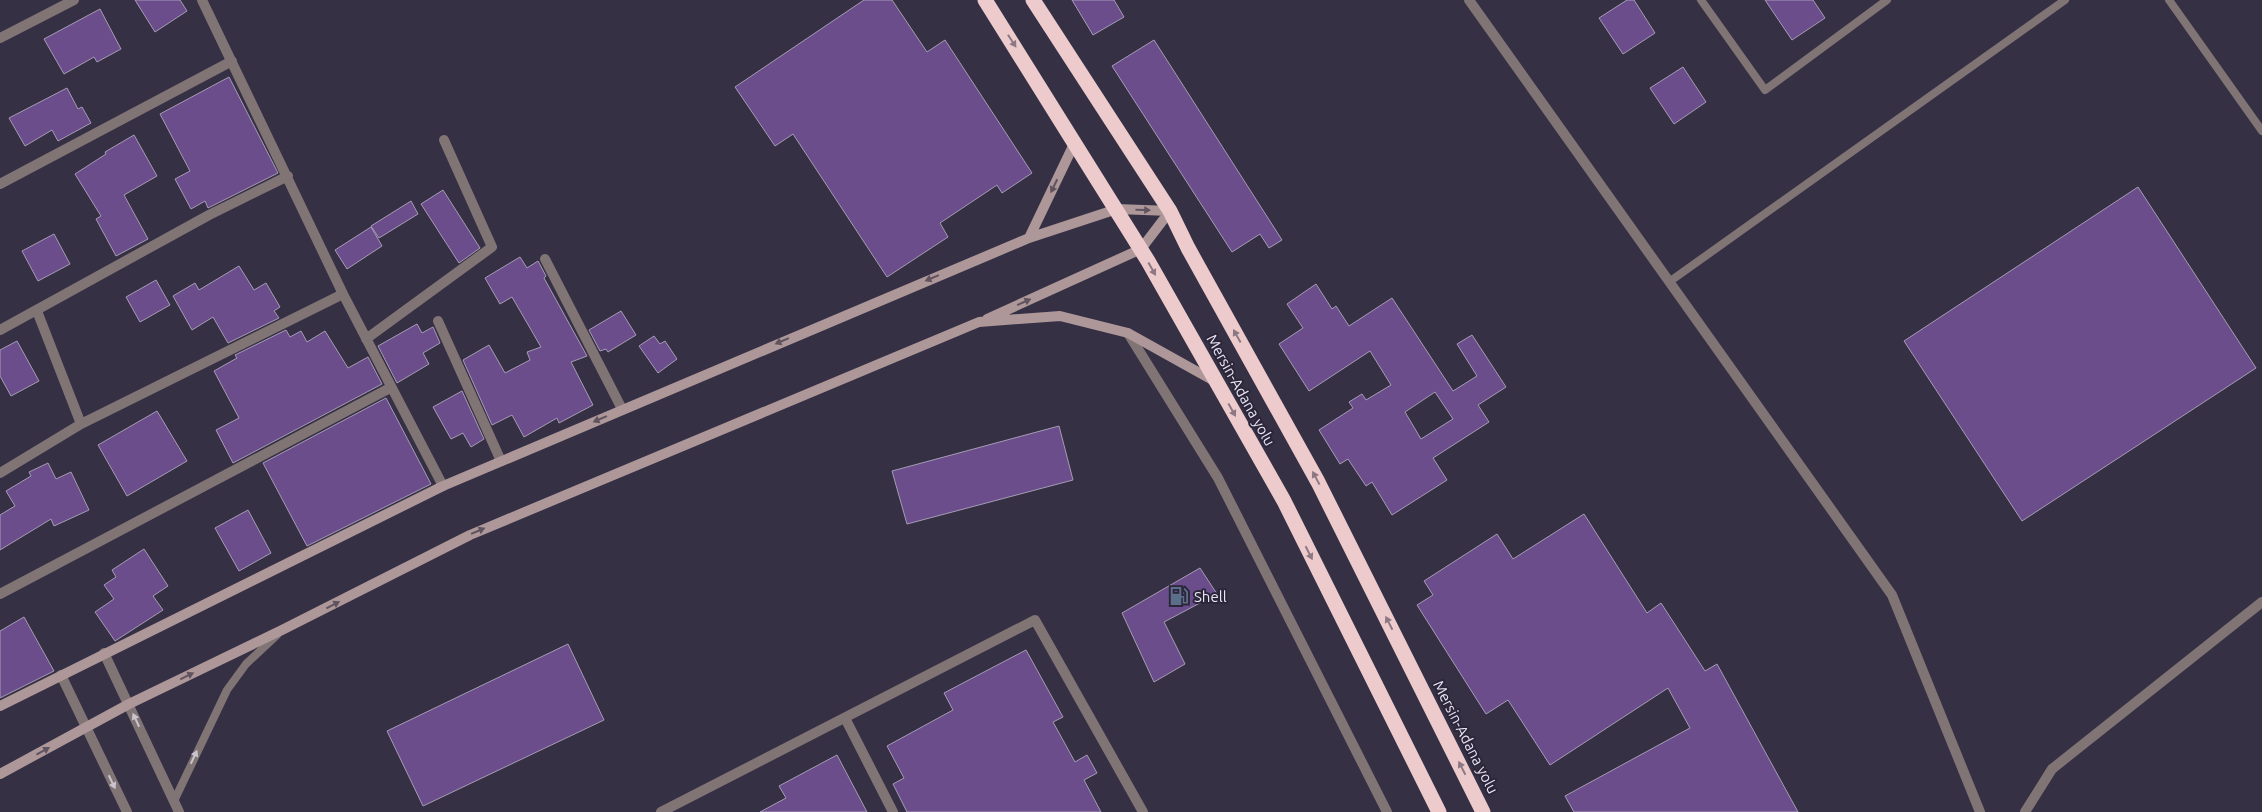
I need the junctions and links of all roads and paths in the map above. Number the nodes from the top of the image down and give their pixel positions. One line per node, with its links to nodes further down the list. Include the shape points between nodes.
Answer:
1 (74, 0): 11 (street)
2 (202, 0): 12 (street)
3 (986, 0): 15 (highway, Mersin-Adana yolu, one-way to 15)
4 (1033, 0): 19 (highway, Mersin-Adana yolu)
5 (1469, 0): 23 (street)
6 (1701, 0): 10 (lane, via 1765,90)
7 (1887, 0): 10 (lane)
8 (2065, 0): 23 (lane)
9 (2169, 0): 13 (lane)
10 (1878, 2)
11 (0, 38)
12 (232, 61): 16 (street); 17 (street)
13 (2262, 131)
14 (444, 140): 30 (street, via 492,247)
15 (1075, 142): 18 (highway, Mersin-Adana yolu); 20 (main road, one-way to 20)
16 (288, 176): 24 (street); 25 (street, via 209,215)
17 (0, 184)
18 (1117, 210): 19 (main road, one-way to 19); 20 (main road); 21 (highway, Mersin-Adana yolu)
19 (1170, 211): 21 (main road); 56 (highway, Mersin-Adana yolu, one-way to 19, via 1318,482)
20 (1029, 238): 33 (main road, one-way to 33)
21 (1141, 249): 27 (main road, one-way to 21); 31 (highway, Mersin-Adana yolu, one-way to 31)
22 (545, 259): 33 (street)
23 (1669, 282): 57 (street, via 1892,595)
24 (343, 294): 30 (street); 34 (street)
25 (37, 311): 28 (street); 34 (street)
26 (438, 321): 35 (street)
27 (979, 322): 29 (main road, via 1060,316); 40 (main road, one-way to 27, via 470,535)
28 (0, 330)
29 (1128, 333): 31 (main road); 54 (street, via 1218,478)
30 (366, 339): 32 (street)
31 (1216, 382): 55 (highway, Mersin-Adana yolu, one-way to 55, via 1284,501)
32 (390, 388): 37 (street); 38 (street)
33 (622, 409): 35 (main road, one-way to 35)
34 (81, 424): 36 (street)
35 (501, 461): 37 (main road)
36 (0, 473)
37 (443, 486): 41 (main road)
38 (0, 594)
39 (2262, 602): 58 (street, via 2052,769)
40 (282, 630): 43 (main road, one-way to 40); 48 (lane, one-way to 40, via 227,690 246,664)
41 (104, 653): 42 (main road); 43 (street)
42 (61, 675): 44 (main road); 46 (street)
43 (129, 704): 46 (main road); 48 (street, one-way to 43)
44 (0, 706)
45 (846, 718): 51 (street); 52 (street); 53 (street, via 1035,620)
46 (85, 727): 47 (main road, one-way to 46); 49 (street, one-way to 49)
47 (0, 774)
48 (174, 801): 50 (street)
49 (127, 812)
50 (179, 812)
51 (662, 812)
52 (894, 812)
53 (1143, 812)
54 (1387, 812)
55 (1439, 812)
56 (1484, 812)
57 (1980, 812)
58 (2025, 812)

